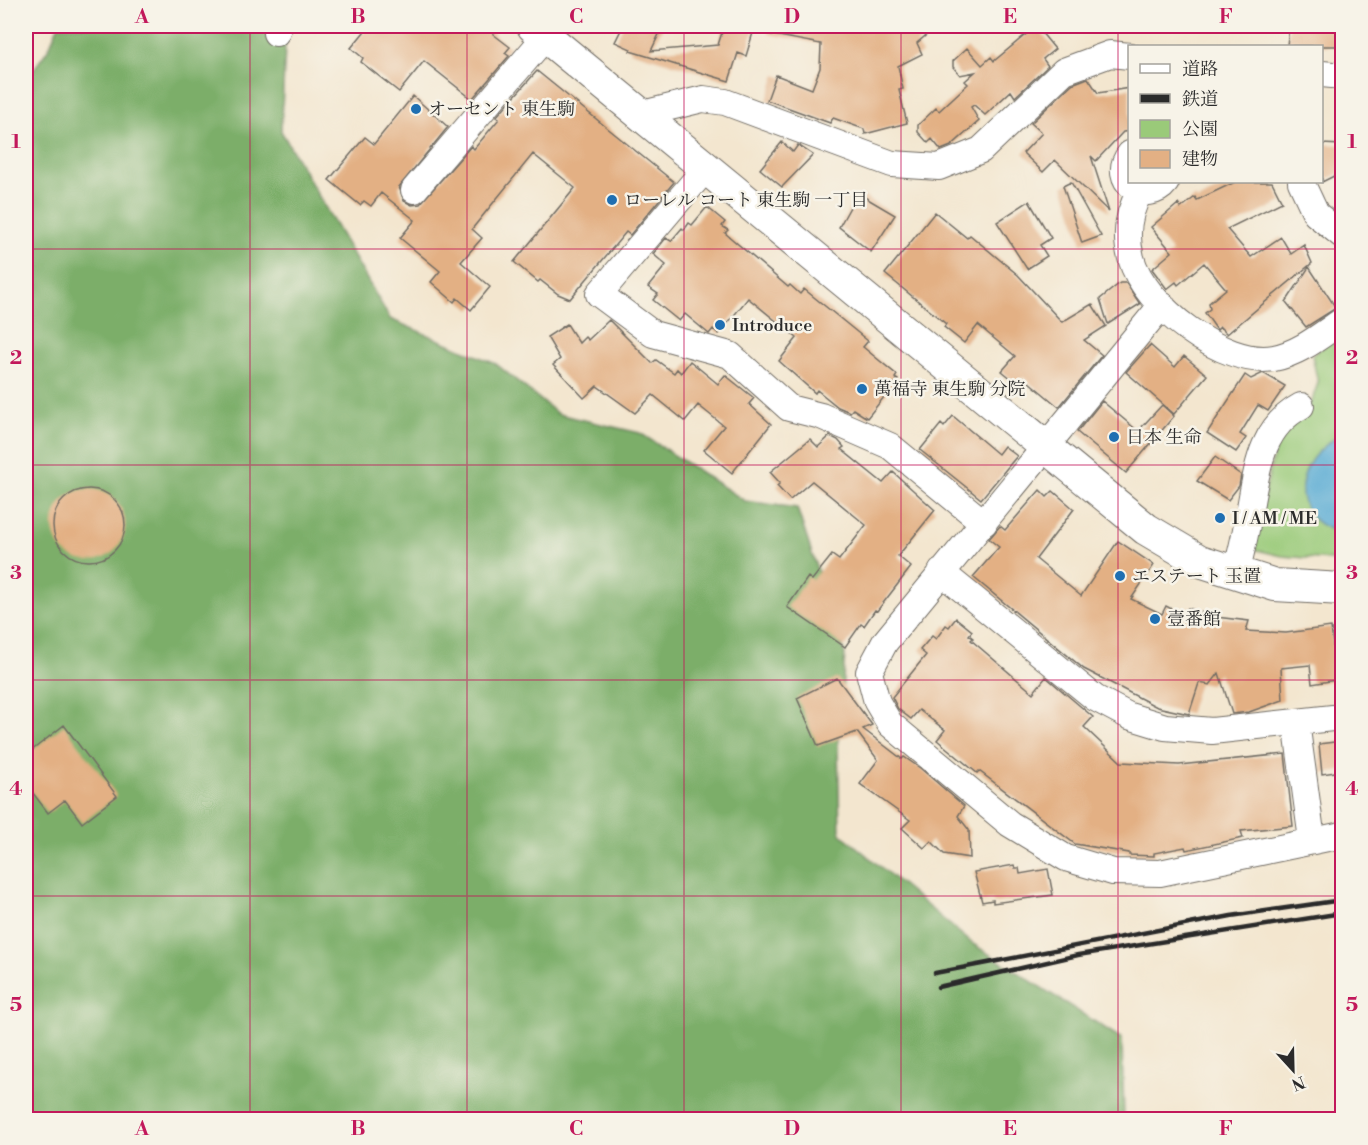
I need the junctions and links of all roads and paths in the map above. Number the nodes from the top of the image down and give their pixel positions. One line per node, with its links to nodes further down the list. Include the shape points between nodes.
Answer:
1 (539, 31): 5 (street); 12 (street)
2 (1128, 56): 5 (street, via 1110,54 1064,71 981,150 939,167 892,164 724,102 680,102)
3 (1323, 74): 4 (street)
4 (1342, 76)
5 (642, 114): 7 (street)
6 (1128, 158): 8 (street, via 1124,167)
7 (706, 168): 18 (street); 19 (street, via 599,294 653,334 730,355 789,408 821,416 890,446)
8 (1128, 182)
9 (1129, 183): 13 (street)
10 (1165, 183): 13 (street, via 1152,192)
11 (1301, 183): 14 (street, via 1316,214)
12 (414, 190)
13 (1140, 192): 15 (street, via 1131,207 1131,260)
14 (1342, 235)
15 (1162, 305): 16 (street, via 1204,341 1245,357 1273,358 1302,348); 18 (street)
16 (1342, 321)
17 (1301, 406): 21 (street, via 1287,413 1269,434 1259,456)
18 (1048, 447): 19 (street); 21 (street, via 1146,529 1200,561)
19 (984, 524): 20 (street)
20 (941, 572): 24 (street, via 1095,698 1129,716 1165,727 1212,730); 26 (street, via 885,642 869,672 877,702 890,724 1010,824 1066,858 1113,872 1160,873)
21 (1236, 573): 22 (street, via 1275,585)
22 (1342, 589)
23 (1342, 717): 24 (street)
24 (1296, 722): 26 (street)
25 (1342, 835): 26 (street)
26 (1312, 840)

